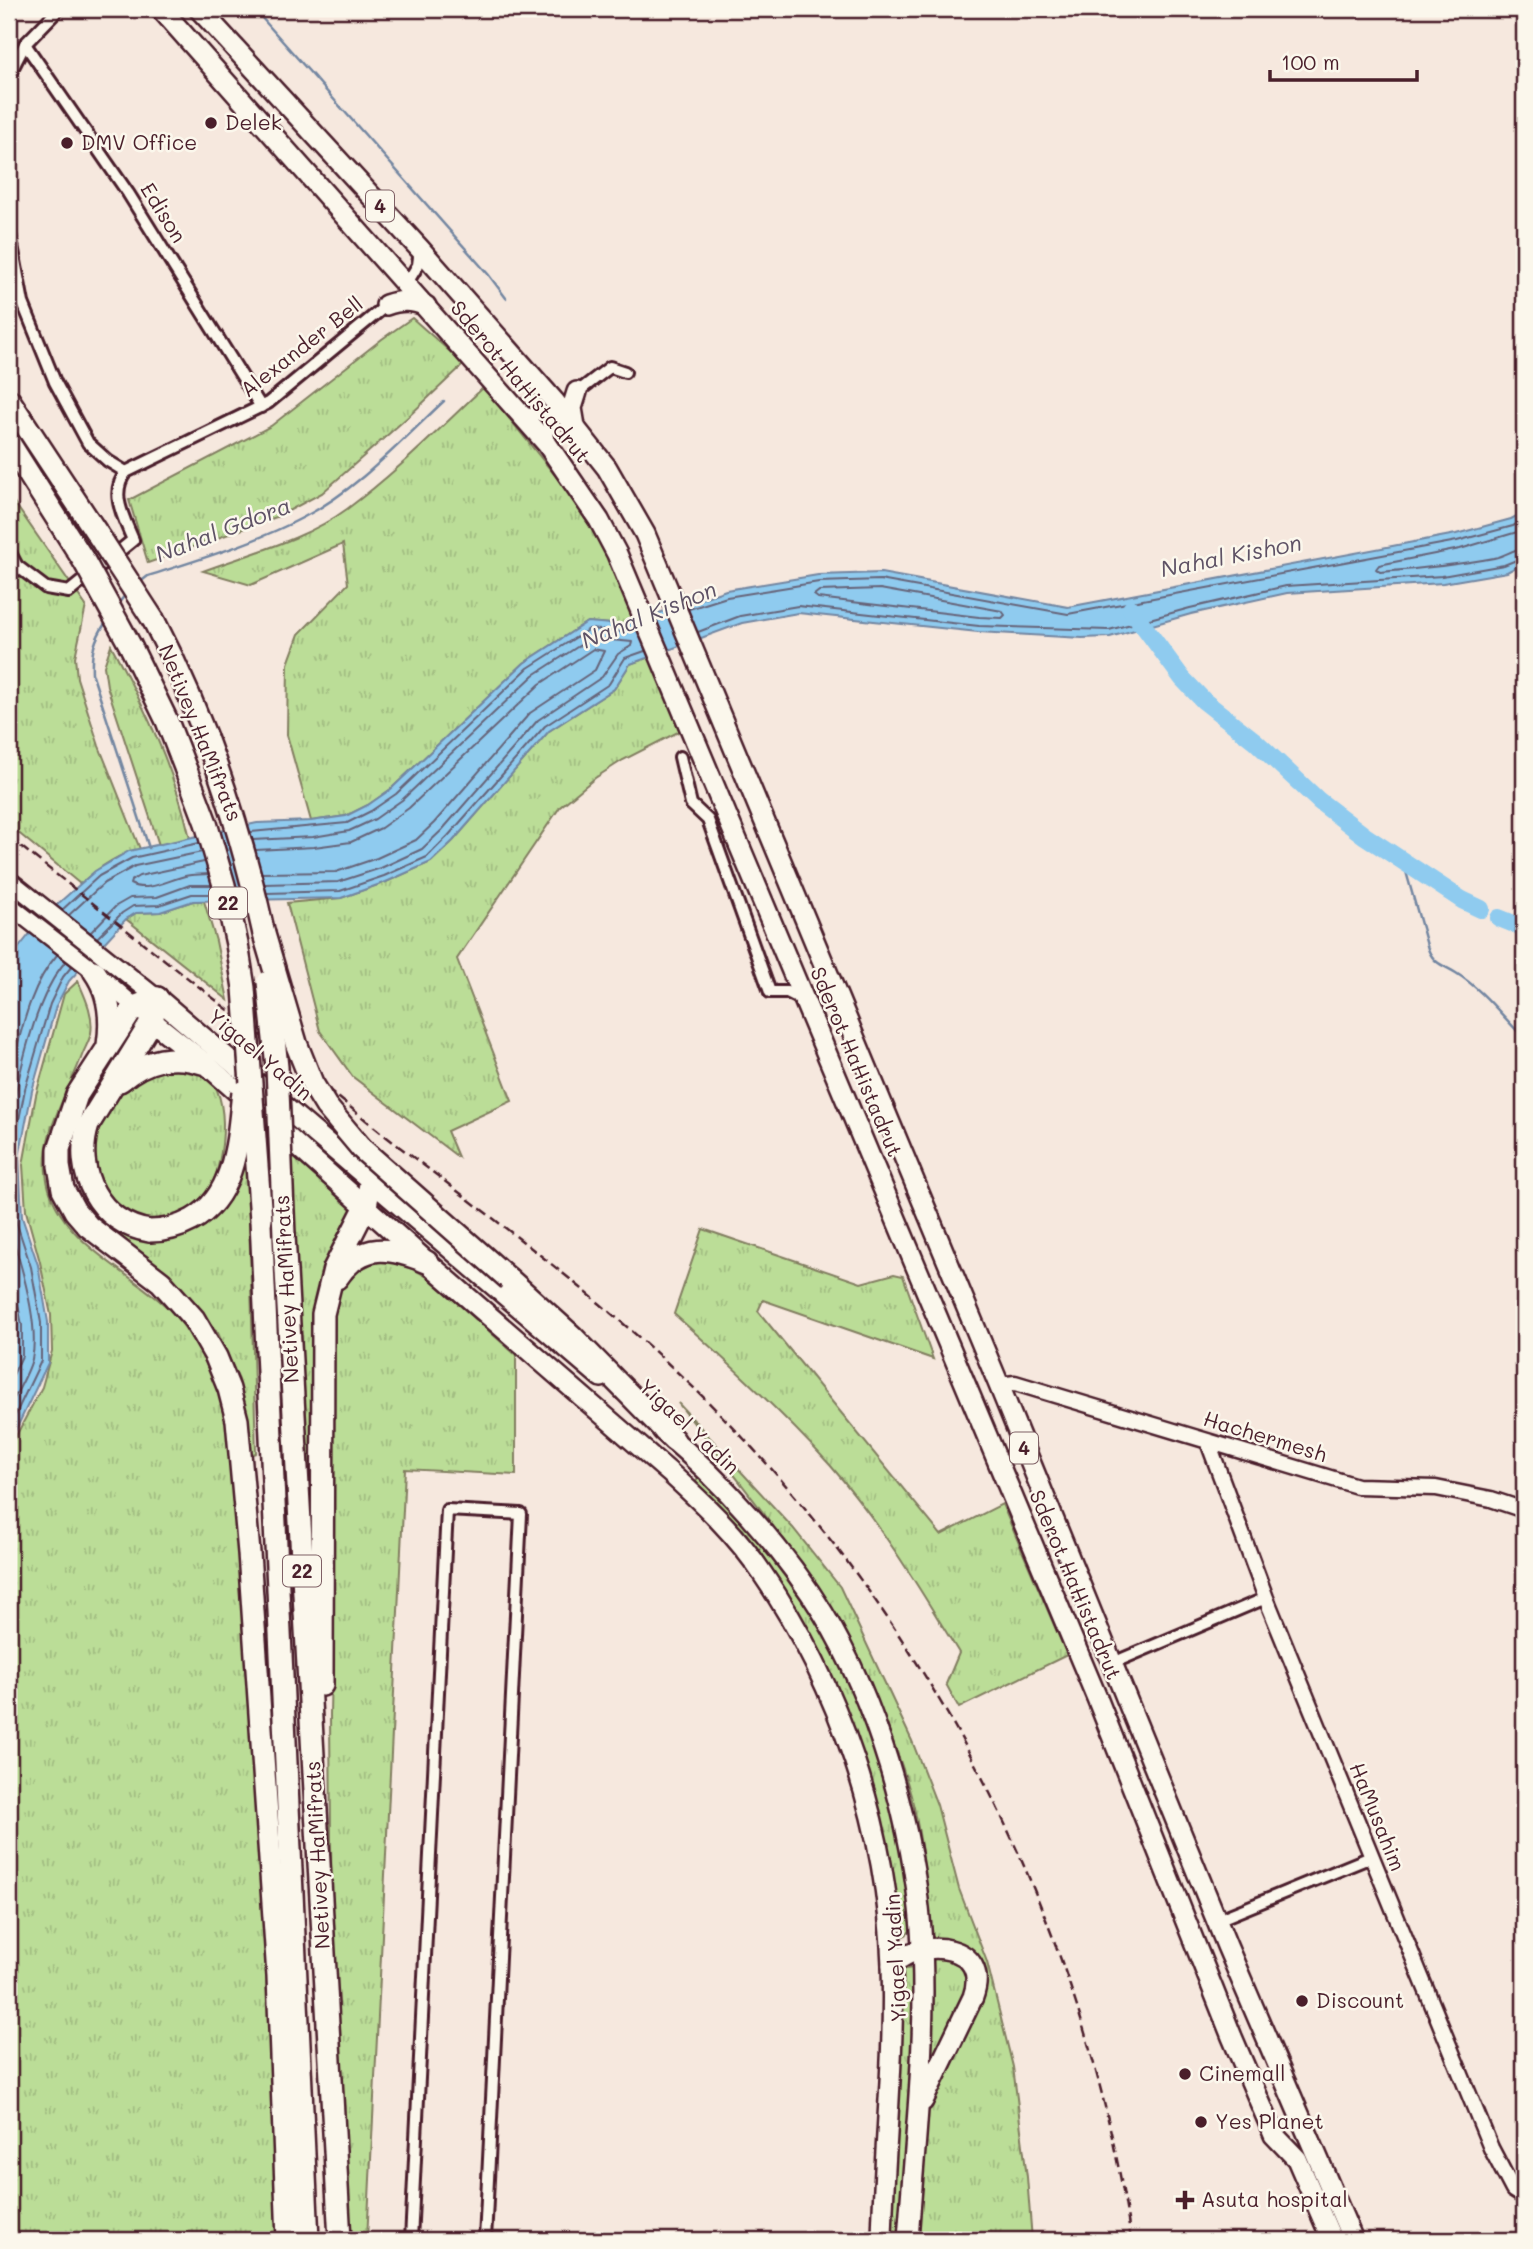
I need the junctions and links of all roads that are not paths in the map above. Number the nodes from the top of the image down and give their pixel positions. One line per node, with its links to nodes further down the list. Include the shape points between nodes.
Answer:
1 (59, 9): 4 (street)
2 (161, 9): 8 (highway, Sderot HaHistadrut / 4)
3 (199, 9): 7 (highway, Sderot HaHistadrut / 4)
4 (25, 44): 5 (street); 15 (street, Edison, via 128,193)
5 (9, 75)
6 (9, 229): 21 (street, via 23,303 55,382 89,443)
7 (420, 250): 8 (street, Alexander Bell, via 418,265); 14 (highway, Sderot HaHistadrut / 4)
8 (401, 279): 9 (street, Alexander Bell); 9 (street, Alexander Bell); 10 (highway, Sderot HaHistadrut / 4)
9 (386, 305): 10 (highway, via 408,301); 15 (street, Alexander Bell)
10 (426, 306): 16 (highway, Sderot HaHistadrut / 4)
11 (625, 372): 12 (street, via 610,366)
12 (577, 392): 14 (street); 17 (highway, via 572,408)
13 (9, 400): 27 (highway, Netivey HaMifrats / 22, bridge, via 154,621 173,658 232,807)
14 (558, 406): 16 (street, via 538,415); 17 (highway, Sderot HaHistadrut / 4); 19 (street, via 549,420)
15 (261, 407): 21 (street, Alexander Bell)
16 (519, 411): 19 (highway, Sderot HaHistadrut / 4)
17 (575, 426): 43 (highway, Sderot HaHistadrut / 4, via 630,505 659,566)
18 (9, 443): 22 (highway, Netivey HaMifrats / 22)
19 (547, 444): 28 (highway, Sderot HaHistadrut / 4, via 599,520 627,574)
20 (9, 451): 22 (highway)
21 (126, 472): 23 (street, via 119,480 118,504 133,540 69,592 46,588 17,566)
22 (47, 502): 35 (highway, Netivey HaMifrats / 22, bridge, via 131,647 167,721 206,823 237,944)
23 (9, 551)
24 (681, 757): 30 (street, via 691,804 708,820)
25 (9, 880): 29 (main road, Yigael Yadin)
26 (15, 910): 29 (main road, Yigael Yadin)
27 (264, 934): 44 (highway, bridge, via 296,1043 326,1106 362,1149 573,1337); 51 (highway, Netivey HaMifrats / 22, bridge, via 277,1068)
28 (790, 963): 30 (street, via 786,980); 32 (highway, Sderot HaHistadrut / 4)
29 (100, 964): 31 (main road, Yigael Yadin); 33 (main road, Yigael Yadin); 36 (highway, via 108,999)
30 (771, 992): 32 (street, via 788,992)
31 (157, 998): 33 (highway); 34 (highway); 39 (highway, Yigael Yadin)
32 (807, 1004): 65 (highway, Sderot HaHistadrut / 4, via 1097,1698 1232,2037 1274,2135 1297,2159)
33 (134, 1007): 34 (main road, Yigael Yadin); 36 (highway)
34 (152, 1021): 37 (highway, Yigael Yadin); 38 (highway)
35 (248, 1041): 38 (highway, bridge, via 236,1154 214,1203 181,1225 150,1231 121,1222 94,1193 83,1155 84,1139); 47 (highway, Netivey HaMifrats / 22, bridge, via 261,1220)
36 (108, 1045): 55 (highway, via 67,1120 59,1149 63,1189 89,1226 161,1282 194,1319 229,1389 237,1420 248,1539)
37 (206, 1064): 38 (highway, via 184,1058 155,1060 121,1080); 40 (highway, Yigael Yadin)
38 (100, 1103)
39 (371, 1179): 40 (highway); 44 (highway, Yigael Yadin)
40 (366, 1206): 41 (highway, Yigael Yadin); 42 (highway)
41 (426, 1262): 42 (highway, via 395,1251 371,1251 344,1269); 54 (highway, Yigael Yadin, via 689,1490 762,1572 817,1669 861,1783 884,1880)
42 (326, 1295): 51 (highway, via 321,1340)
43 (999, 1385): 45 (street, Hachermesh, via 1015,1383); 66 (highway, Sderot HaHistadrut / 4, via 1222,1933)
44 (674, 1440): 53 (highway, Yigael Yadin, via 766,1536 823,1613 840,1645 866,1702 903,1815)
45 (1208, 1442): 46 (street, Hachermesh, via 1357,1486 1436,1488); 48 (street, HaMusahim)
46 (1524, 1510)
47 (277, 1595): 55 (highway); 59 (highway, Netivey HaMifrats / 22)
48 (1266, 1598): 49 (street); 50 (street, HaMusahim)
49 (1122, 1659)
50 (1371, 1857): 52 (street); 57 (street, HaMusahim, via 1491,2148 1513,2190)
51 (321, 1907): 60 (highway, Netivey HaMifrats / 22)
52 (1227, 1916)
53 (922, 1949): 54 (highway); 56 (highway, Yigael Yadin); 56 (highway, via 947,1948 961,1954 972,1965 976,1981)
54 (892, 1965): 63 (highway, Yigael Yadin)
55 (278, 1976): 58 (highway)
56 (916, 2126): 64 (highway, Yigael Yadin)
57 (1524, 2197)
58 (288, 2240)
59 (308, 2240)
60 (340, 2240)
61 (411, 2240): 62 (street, via 447,1510 521,1514)
62 (485, 2240)
63 (882, 2240)
64 (908, 2240)
65 (1332, 2240)
66 (1353, 2240)

